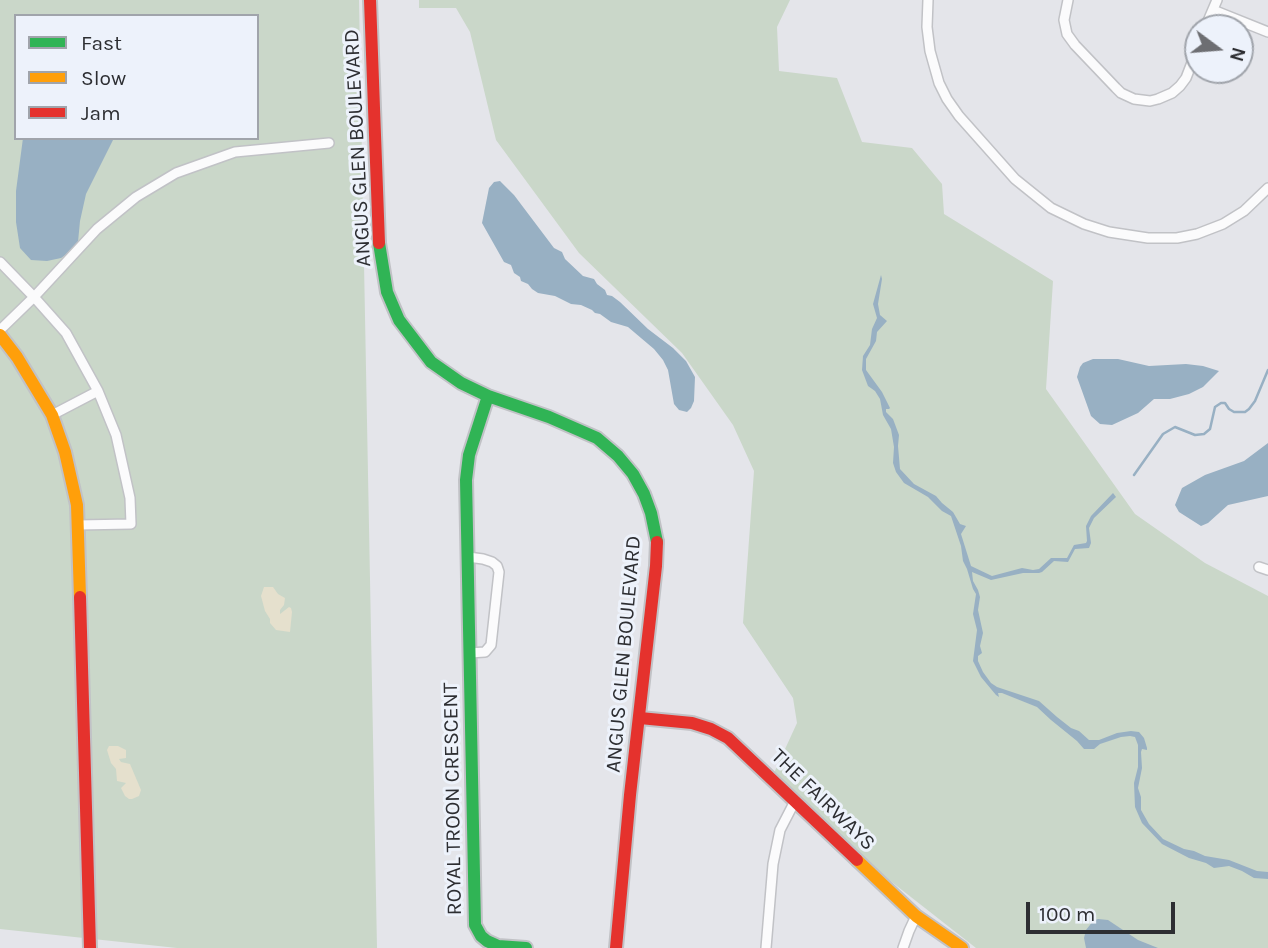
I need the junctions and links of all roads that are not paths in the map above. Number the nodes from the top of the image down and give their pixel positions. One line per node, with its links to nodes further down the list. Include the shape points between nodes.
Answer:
1 (370, 0): 15 (street, ANGUS GLEN BOULEVARD, via 379,240 387,292 399,320 431,362)
2 (928, 0): 10 (street, via 930,51 947,99 1015,179 1051,208 1109,232 1177,238 1223,224)
3 (1068, 0): 8 (street, via 1063,20 1067,34 1121,93 1150,101 1172,93)
4 (1217, 0): 5 (street)
5 (1213, 10): 6 (street); 7 (street)
6 (1211, 14)
7 (1268, 32)
8 (1184, 81)
9 (329, 143): 12 (street, via 235,152 176,173 136,197 97,229)
10 (1268, 188)
11 (0, 262): 12 (street)
12 (34, 297): 13 (street); 14 (street, via 66,333)
13 (0, 332): 16 (street)
14 (98, 391): 16 (street); 17 (street, via 116,435 131,524)
15 (488, 396): 18 (street, ROYAL TROON CRESCENT, via 467,468); 20 (street, ANGUS GLEN BOULEVARD, via 597,438 628,466 644,494 657,550)
16 (52, 415): 17 (street, via 65,452)
17 (78, 525): 23 (street)
18 (468, 557): 19 (street, ROYAL TROON CRESCENT); 19 (street, ROYAL TROON CRESCENT, via 492,562 499,572 491,645 485,652)
19 (470, 653): 24 (street, ROYAL TROON CRESCENT, via 475,925 481,936 498,946)
20 (640, 718): 21 (street, THE FAIRWAYS, via 692,723 720,734); 25 (street, ANGUS GLEN BOULEVARD)
21 (795, 801): 22 (street, THE FAIRWAYS); 26 (street, via 780,830 773,864)
22 (916, 916): 27 (street); 28 (street, THE FAIRWAYS)
23 (90, 948)
24 (526, 948)
25 (616, 948)
26 (766, 948)
27 (903, 948)
28 (962, 948)

